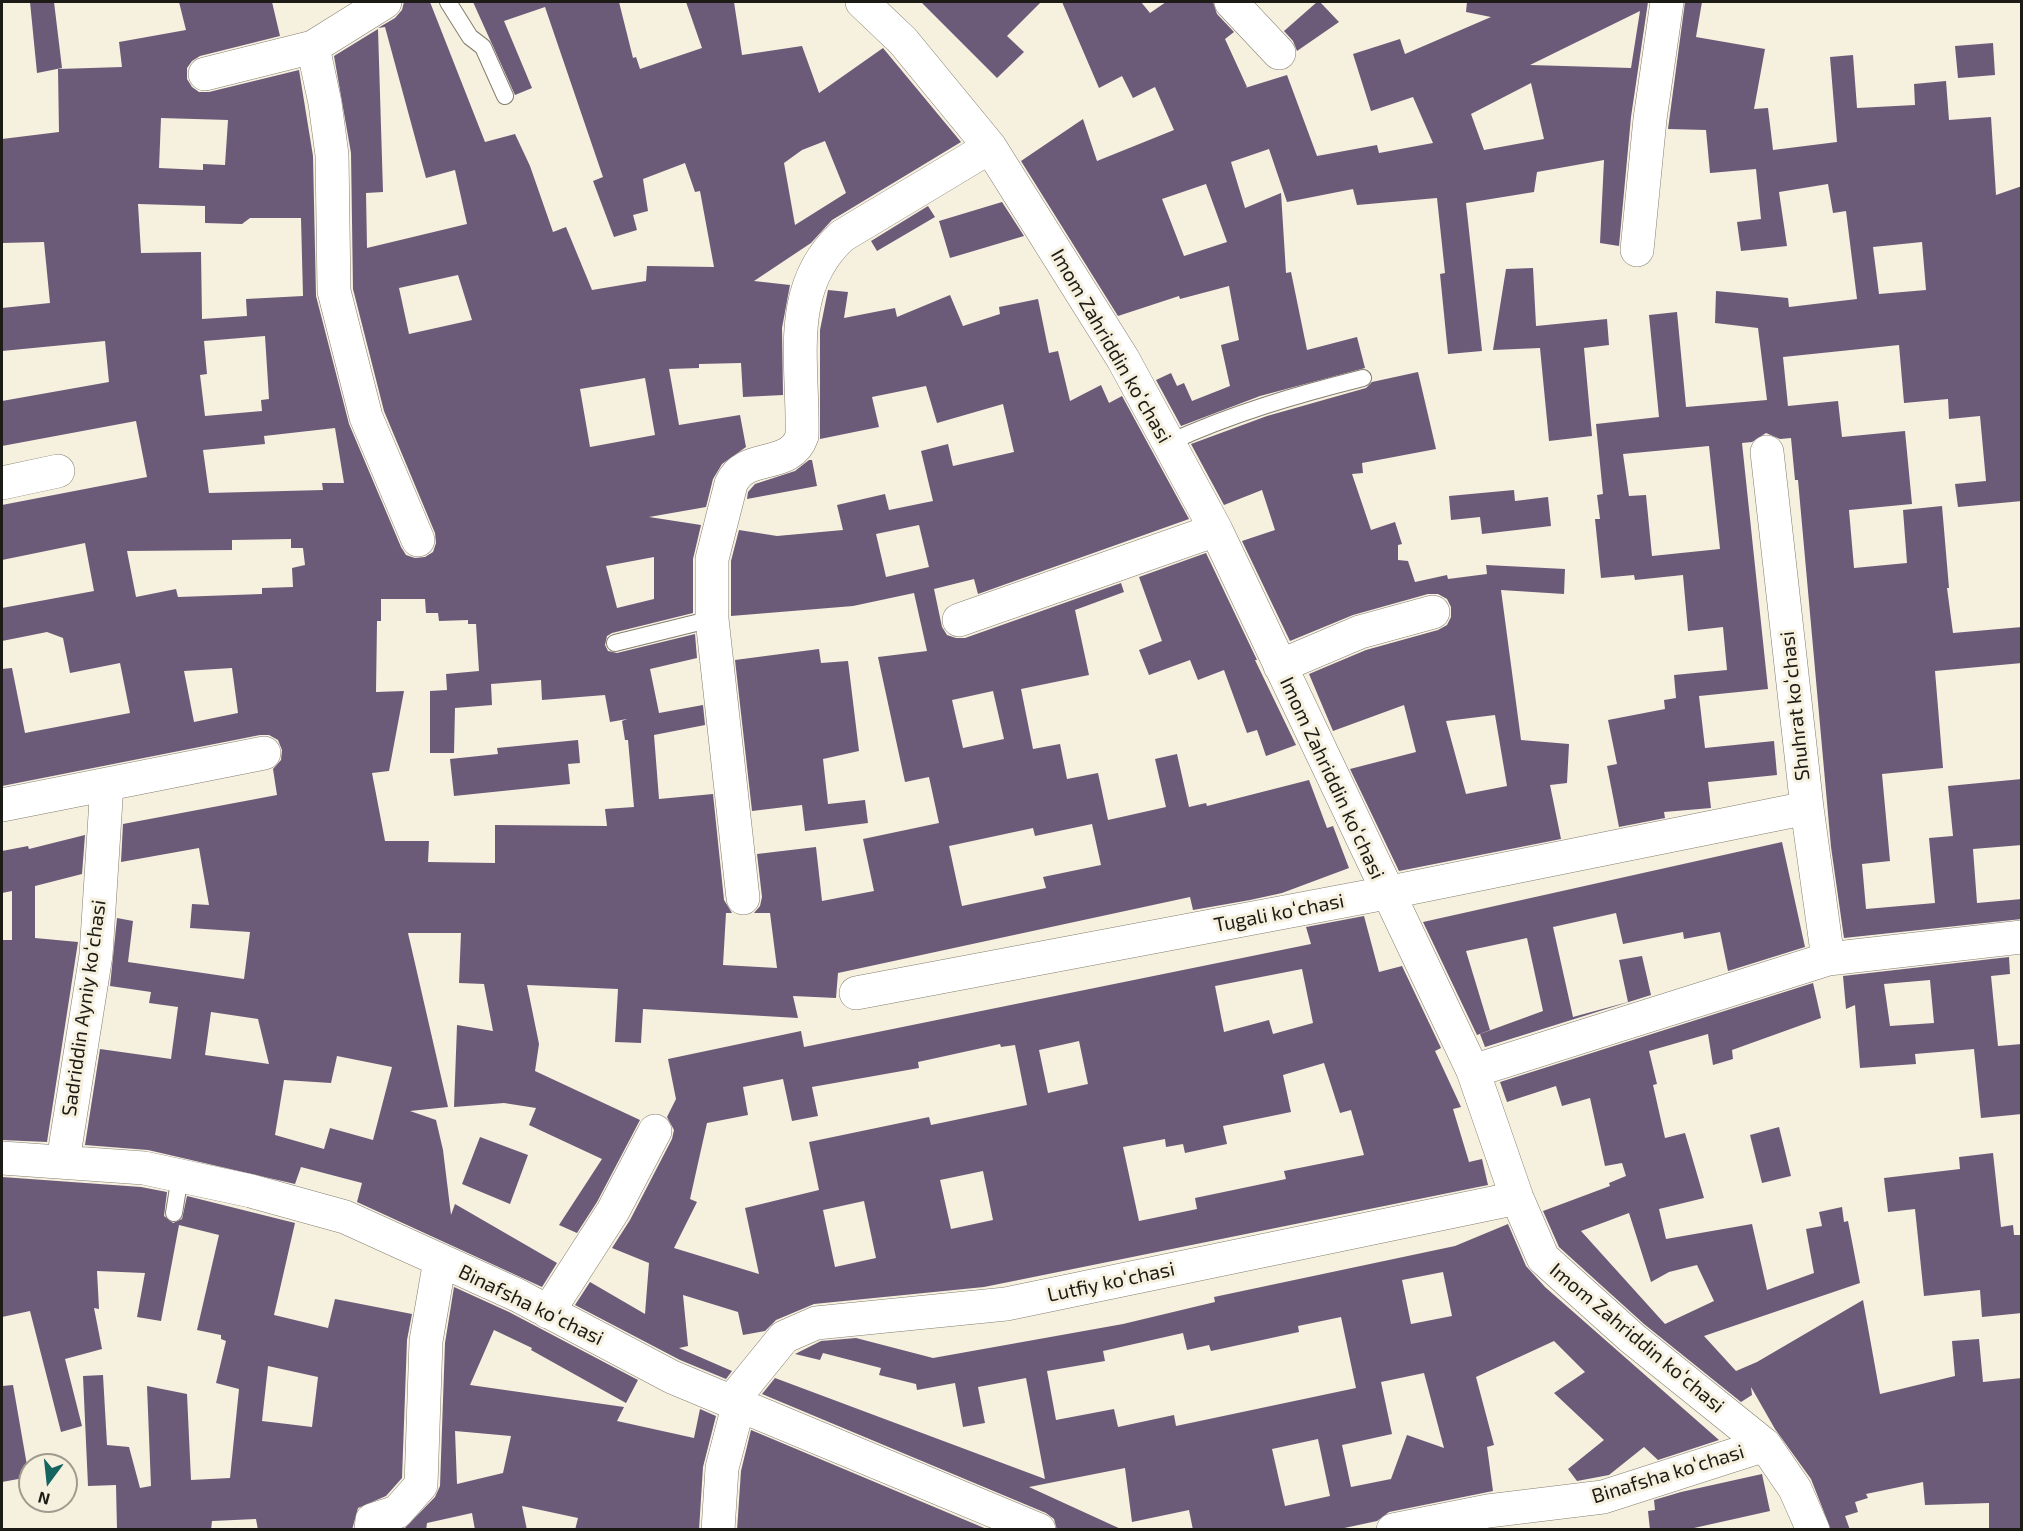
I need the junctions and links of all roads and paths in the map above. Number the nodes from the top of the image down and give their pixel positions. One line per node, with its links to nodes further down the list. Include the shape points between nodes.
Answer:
1 (385, 2): 6 (street)
2 (448, 2): 9 (lane, via 470,36 483,46)
3 (862, 2): 10 (street, Imom Zahriddin koʻchasi, via 903,41)
4 (1231, 2): 7 (street)
5 (1666, 2): 11 (street)
6 (313, 47): 8 (street); 18 (street, via 332,155 334,291 366,417)
7 (1279, 53)
8 (205, 74)
9 (505, 96)
10 (990, 147): 13 (street, Imom Zahriddin koʻchasi, via 1123,359); 20 (street, via 842,236 817,263 801,321 802,436 794,452 752,464 735,474 712,560)
11 (1637, 250)
12 (1363, 378): 13 (lane, via 1269,402)
13 (1168, 443): 17 (street, Imom Zahriddin koʻchasi)
14 (1767, 452): 27 (street, Shuhrat koʻchasi)
15 (58, 471): 16 (street)
16 (2, 483)
17 (1215, 530): 21 (street); 23 (street, Imom Zahriddin koʻchasi)
18 (418, 540)
19 (1433, 612): 23 (street, via 1360,632)
20 (711, 619): 22 (lane); 29 (street)
21 (959, 620)
22 (615, 643)
23 (1280, 666): 28 (street, Imom Zahriddin koʻchasi)
24 (264, 753): 25 (street)
25 (107, 784): 26 (street); 36 (street, Sadriddin Ayniy koʻchasi, via 96,955)
26 (2, 805)
27 (1807, 808): 28 (street, Tugali koʻchasi); 31 (street, Shuhrat koʻchasi)
28 (1386, 893): 32 (street, Tugali koʻchasi); 33 (street, Imom Zahriddin koʻchasi)
29 (743, 898)
30 (2022, 937): 31 (street)
31 (1828, 959): 33 (street)
32 (856, 993)
33 (1473, 1071): 38 (street, Imom Zahriddin koʻchasi)
34 (655, 1131): 41 (street, via 613,1211)
35 (2, 1158): 36 (street, Binafsha koʻchasi)
36 (63, 1161): 37 (street, Binafsha koʻchasi, via 144,1168)
37 (180, 1176): 39 (lane); 40 (street, Binafsha koʻchasi, via 345,1217)
38 (1517, 1198): 42 (street, Lutfiy koʻchasi, via 1006,1304 816,1323 784,1337); 43 (street, Imom Zahriddin koʻchasi, via 1543,1258 1632,1338)
39 (174, 1213)
40 (440, 1260): 41 (street, Binafsha koʻchasi); 44 (street, via 426,1341 421,1485 397,1512 372,1520)
41 (548, 1312): 42 (street, Binafsha koʻchasi, via 672,1377)
42 (735, 1402): 45 (street, via 722,1468); 46 (street, Binafsha koʻchasi)
43 (1765, 1445): 47 (street, Binafsha koʻchasi, via 1603,1497 1488,1511); 48 (street, Imom Zahriddin koʻchasi, via 1795,1489)
44 (371, 1530)
45 (718, 1530)
46 (1039, 1530)
47 (1393, 1530)
48 (1813, 1530)

